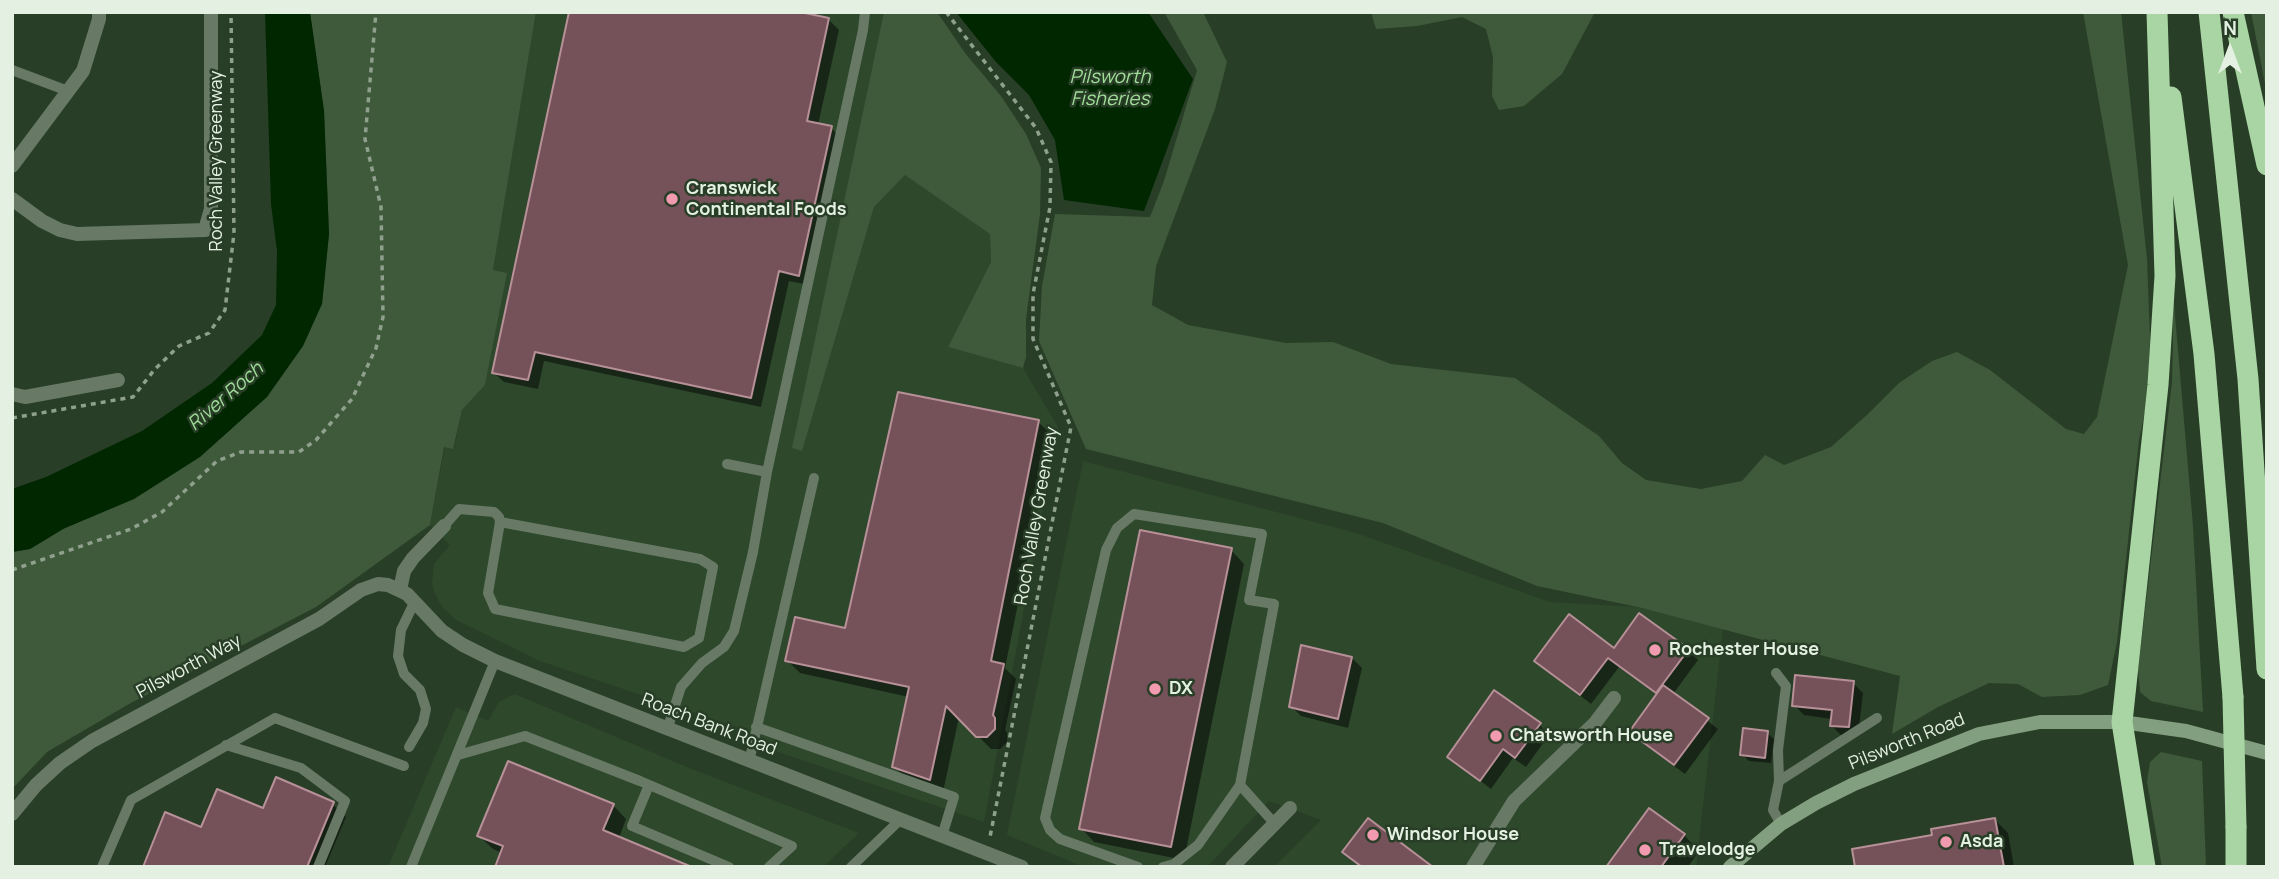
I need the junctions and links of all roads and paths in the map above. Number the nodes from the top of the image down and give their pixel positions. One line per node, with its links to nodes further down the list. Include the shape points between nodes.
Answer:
1 (99, 12): 11 (street, via 83,71)
2 (230, 12): 17 (path, Roch Valley Greenway, via 234,233 225,310 209,333 179,346 133,397)
3 (376, 12): 23 (path, via 365,139 381,207 383,317 376,348 352,399 316,440 299,452 241,452 217,461 162,512 131,529)
4 (865, 12): 19 (lane)
5 (946, 12): 49 (path, Roch Valley Greenway, via 1036,128 1051,162 1051,207 1033,294 1033,339 1071,427)
6 (2159, 12): 31 (highway, via 2165,276); 63 (highway, bridge, via 2204,354 2234,697)
7 (2209, 12): 27 (highway, via 2248,379)
8 (2232, 12): 12 (highway)
9 (211, 15): 14 (street, via 211,209 205,230 77,234 43,221)
10 (12, 70): 11 (lane)
11 (68, 90): 13 (street)
12 (2267, 165)
13 (12, 166)
14 (12, 199)
15 (118, 380): 16 (street, via 25,397)
16 (12, 394)
17 (12, 418)
18 (727, 464): 19 (lane)
19 (767, 472): 33 (lane, via 734,631 724,647 681,687)
20 (814, 478): 32 (lane)
21 (500, 522): 21 (lane, via 700,559 713,568 699,638 684,647 495,609 488,593); 22 (lane, via 494,512 459,509)
22 (444, 526): 24 (street, via 404,571)
23 (12, 570)
24 (400, 590): 25 (street, Roach Bank Road); 44 (street, Pilsworth Way, via 369,586 319,619 92,741 60,763)
25 (415, 601): 26 (street, Roach Bank Road, via 442,631); 35 (lane, via 401,631 398,656 404,674 420,690 426,709)
26 (495, 661): 33 (street, Roach Bank Road); 37 (lane)
27 (2267, 669)
28 (1776, 673): 40 (lane, via 1786,686)
29 (1614, 698): 60 (street, via 1595,723 1514,802)
30 (1877, 718): 40 (lane)
31 (2122, 722): 36 (street, Pilsworth Road, via 2186,731); 47 (street, Pilsworth Road, via 2040,722 1979,734 1854,784); 62 (highway)
32 (756, 727): 38 (lane); 48 (lane, via 954,797)
33 (667, 730): 38 (street, Roach Bank Road)
34 (226, 745): 39 (lane, via 275,718); 50 (lane, via 131,800); 51 (lane, via 301,768 345,802)
35 (409, 747)
36 (2267, 753)
37 (458, 755): 41 (lane, via 526,736); 52 (lane)
38 (749, 761): 45 (street, Roach Bank Road)
39 (404, 766)
40 (1779, 780): 47 (lane, via 1773,810)
41 (649, 785): 53 (lane, via 632,826); 54 (lane, via 792,846)
42 (1240, 785): 46 (lane); 57 (lane, via 1274,604 1250,600 1262,534 1134,514 1117,528 1106,550 1045,818 1060,839); 58 (lane, via 1198,845)
43 (1290, 808): 46 (street)
44 (12, 814)
45 (900, 820): 48 (street, Roach Bank Road); 55 (lane)
46 (1275, 824): 59 (street)
47 (1781, 824): 61 (street, Pilsworth Road)
48 (942, 836): 49 (street, Roach Bank Road)
49 (986, 853): 56 (street, Roach Bank Road)
50 (102, 867)
51 (318, 867)
52 (411, 867)
53 (729, 867)
54 (769, 867)
55 (851, 867)
56 (1022, 867)
57 (1138, 867)
58 (1163, 867)
59 (1232, 867)
60 (1473, 867)
61 (1730, 867)
62 (2145, 867)
63 (2236, 867)

